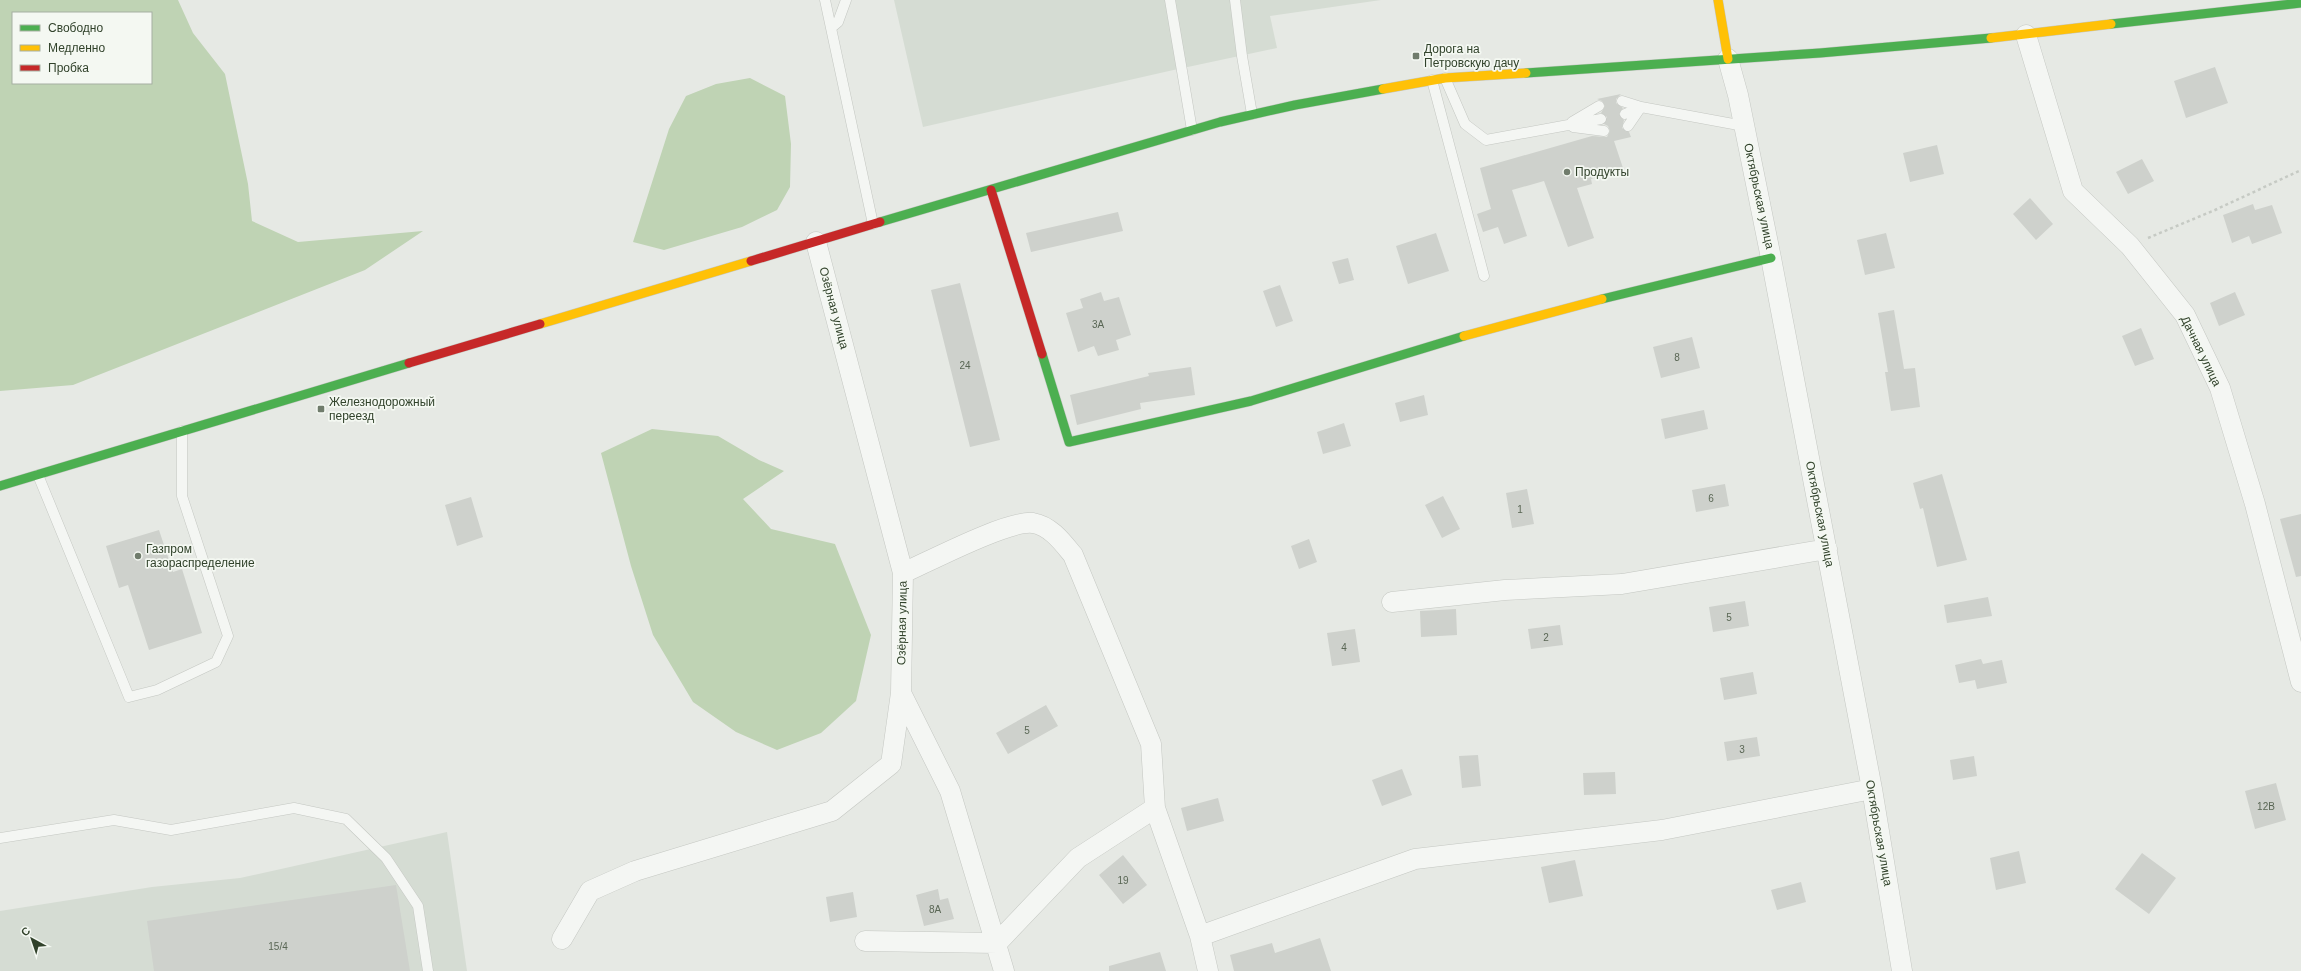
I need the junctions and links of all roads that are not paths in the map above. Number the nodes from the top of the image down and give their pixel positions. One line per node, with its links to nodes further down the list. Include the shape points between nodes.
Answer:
1 (825, 0): 7 (lane)
2 (846, 0): 7 (lane, via 838,22)
3 (1170, 0): 21 (lane)
4 (1235, 0): 15 (lane)
5 (1718, 0): 9 (main road)
6 (2301, 3): 8 (main road)
7 (831, 28): 24 (lane)
8 (2026, 35): 9 (main road); 34 (street, Дачная улица, via 2073,191 2130,246 2185,315 2220,388 2255,504)
9 (1728, 59): 10 (main road); 20 (street, Октябрьская улица)
10 (1445, 78): 11 (main road); 18 (lane, via 1465,124 1486,140)
11 (1432, 80): 15 (main road); 27 (lane)
12 (1622, 101): 14 (lane)
13 (1599, 106): 18 (lane)
14 (1641, 107): 16 (lane); 19 (lane); 20 (lane)
15 (1252, 114): 21 (main road)
16 (1625, 114)
17 (1602, 119): 18 (lane)
18 (1565, 126): 22 (lane)
19 (1628, 126)
20 (1744, 126): 26 (street, Октябрьская улица)
21 (1192, 130): 23 (main road)
22 (1604, 132)
23 (992, 190): 24 (main road); 26 (main road, via 1069,442 1251,400 1496,326)
24 (873, 224): 25 (main road)
25 (816, 242): 28 (main road); 32 (street, Озёрная улица)
26 (1772, 258): 31 (street, Октябрьская улица)
27 (1484, 276)
28 (182, 430): 29 (main road); 29 (lane, via 182,496 228,636 216,662 157,690 129,697)
29 (38, 474): 30 (main road)
30 (0, 486)
31 (1827, 550): 33 (street, via 1622,584 1505,590); 36 (street, Октябрьская улица)
32 (903, 573): 35 (street, Озёрная улица); 37 (street, via 1011,525 1034,523 1055,534 1073,555 1151,744)
33 (1392, 602)
34 (2301, 682)
35 (901, 693): 40 (street, via 891,764 832,811 635,871 590,890); 42 (street, Озёрная улица, via 950,791)
36 (1872, 789): 39 (street, via 1662,830 1415,859); 46 (street, Октябрьская улица)
37 (1155, 808): 39 (street); 42 (street, via 1078,858)
38 (0, 838): 43 (lane, via 114,820 171,830 294,808 346,819 386,858 418,906)
39 (1200, 936): 45 (street)
40 (562, 939)
41 (865, 941): 42 (street)
42 (997, 943): 44 (street, Озёрная улица)
43 (428, 971)
44 (1004, 971)
45 (1208, 971)
46 (1902, 971)

